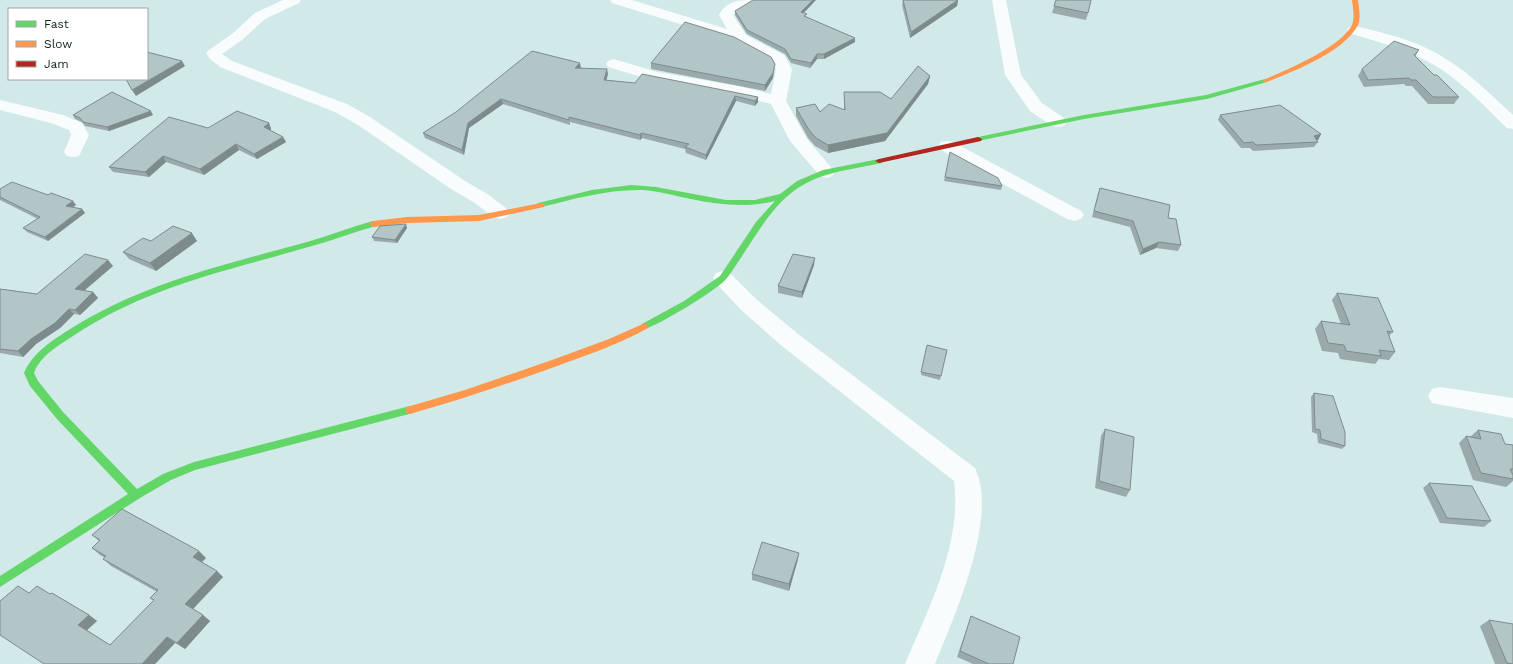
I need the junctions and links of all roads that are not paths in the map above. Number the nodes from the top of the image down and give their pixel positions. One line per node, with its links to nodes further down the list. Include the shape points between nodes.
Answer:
1 (294, 0): 17 (street, via 260,16 214,53 215,56 226,64 341,108)
2 (617, 0): 7 (street)
3 (748, 0): 7 (street, via 727,11 726,15)
4 (999, 0): 11 (street, via 1013,75 1036,107)
5 (1355, 0): 6 (street, via 1358,19)
6 (1354, 30): 11 (street, via 1320,55 1281,75 1245,88 1182,103); 12 (street, via 1406,46 1439,61)
7 (740, 38): 9 (street, via 779,58 784,69)
8 (614, 64): 9 (street, via 654,76 738,90)
9 (778, 101): 15 (street, via 798,141)
10 (0, 105): 14 (street, via 57,119 76,127 80,135)
11 (1058, 122): 13 (street)
12 (1513, 124)
13 (947, 146): 15 (street); 18 (street)
14 (72, 152)
15 (826, 172): 16 (street, via 800,184)
16 (783, 196): 17 (street, via 731,204 661,190 632,188 593,192); 19 (street, via 759,224)
17 (500, 213): 22 (street, via 479,218 380,222 313,243 190,275 140,294 98,316 41,355 30,368 29,376 76,435)
18 (1074, 215)
19 (723, 278): 22 (street, via 687,303 635,331 591,350 443,401 194,466 167,477); 24 (street, via 776,330 966,476 969,486 968,520 959,559 950,589)
20 (1440, 396): 21 (street)
21 (1513, 408)
22 (136, 495): 23 (street)
23 (0, 582)
24 (920, 664)

